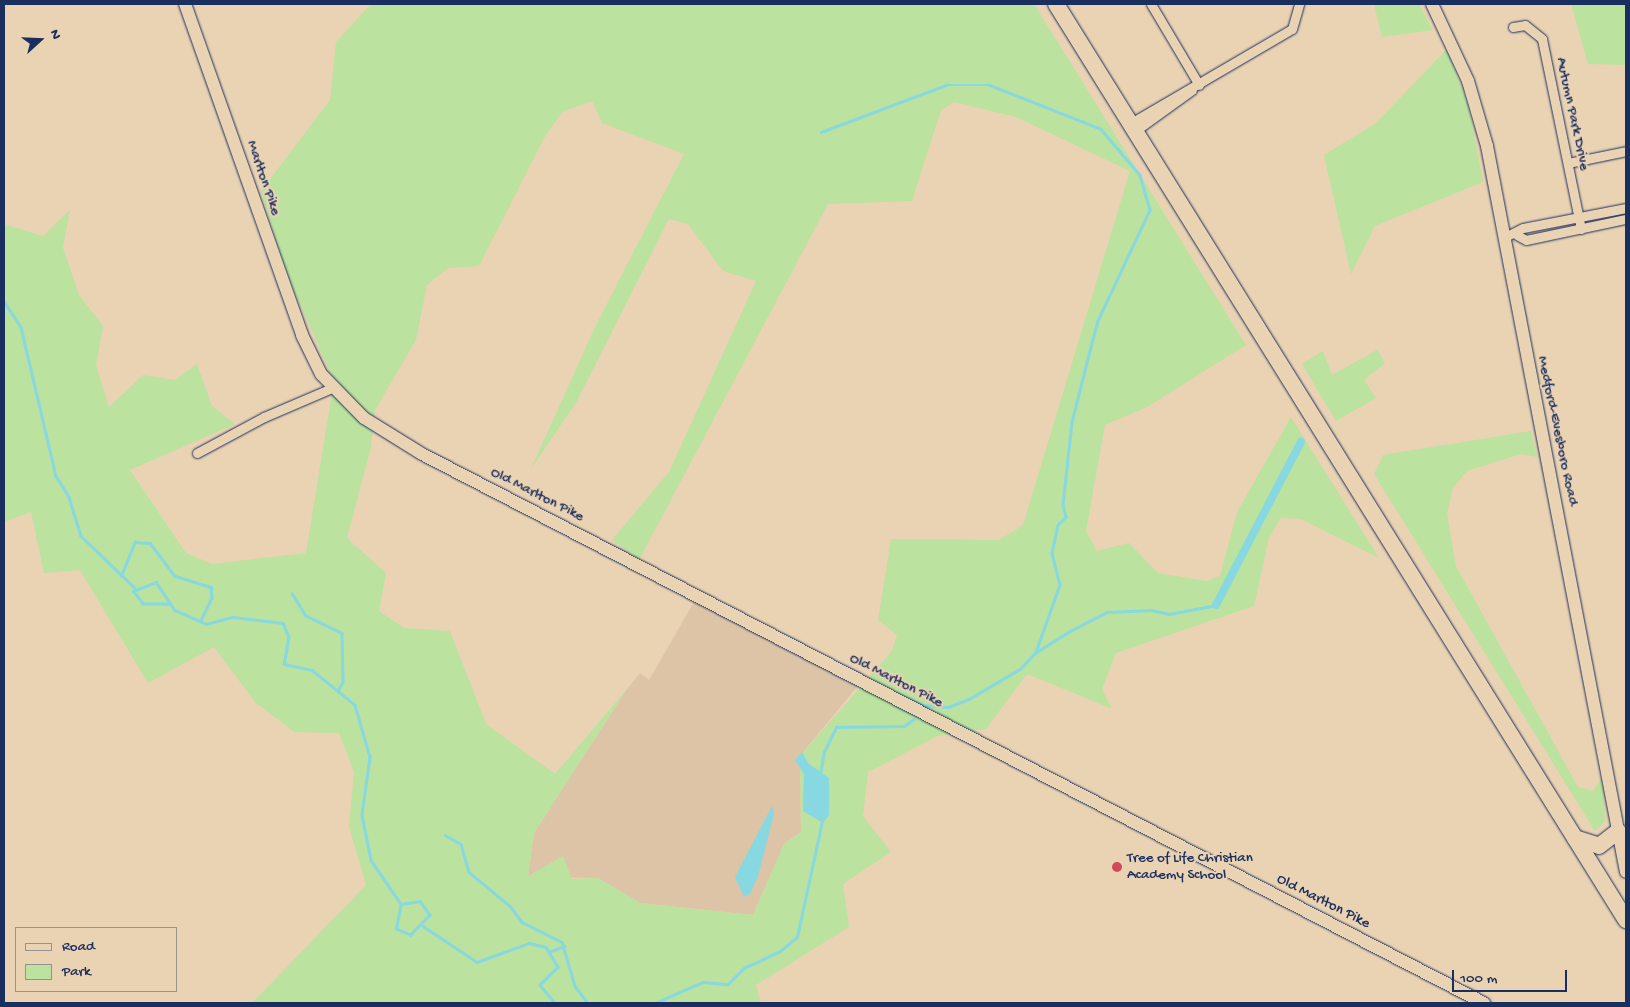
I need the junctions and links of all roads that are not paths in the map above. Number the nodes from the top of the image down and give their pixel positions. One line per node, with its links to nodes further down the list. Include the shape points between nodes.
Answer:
1 (185, 4): 17 (street, Marlton Pike)
2 (1056, 4): 8 (highway)
3 (1150, 4): 7 (street)
4 (1299, 4): 7 (street, via 1292,29)
5 (1432, 4): 16 (street, Medford-Evesboro Road, via 1475,102)
6 (1513, 27): 10 (street, Autumn Park Drive, via 1525,25 1542,38)
7 (1196, 86): 8 (street)
8 (1133, 127): 21 (highway)
9 (1626, 151): 10 (street)
10 (1568, 163): 12 (street, Autumn Park Drive)
11 (1626, 208): 12 (street)
12 (1579, 218): 14 (street, Autumn Park Drive); 15 (street, via 1523,228)
13 (1626, 219): 14 (street)
14 (1581, 229): 15 (street, via 1526,240)
15 (1517, 235): 16 (street)
16 (1503, 238): 20 (street, Medford-Evesboro Road)
17 (314, 362): 18 (street, Old Marlton Pike)
18 (332, 388): 19 (street); 25 (street, Old Marlton Pike, via 364,418 422,454)
19 (197, 452)
20 (1618, 831): 21 (highway, via 1599,846); 22 (street, Medford-Evesboro Road)
21 (1575, 838): 24 (highway)
22 (1625, 853): 23 (street, Medford-Evesboro Road)
23 (1626, 872)
24 (1626, 920)
25 (1484, 1003)

